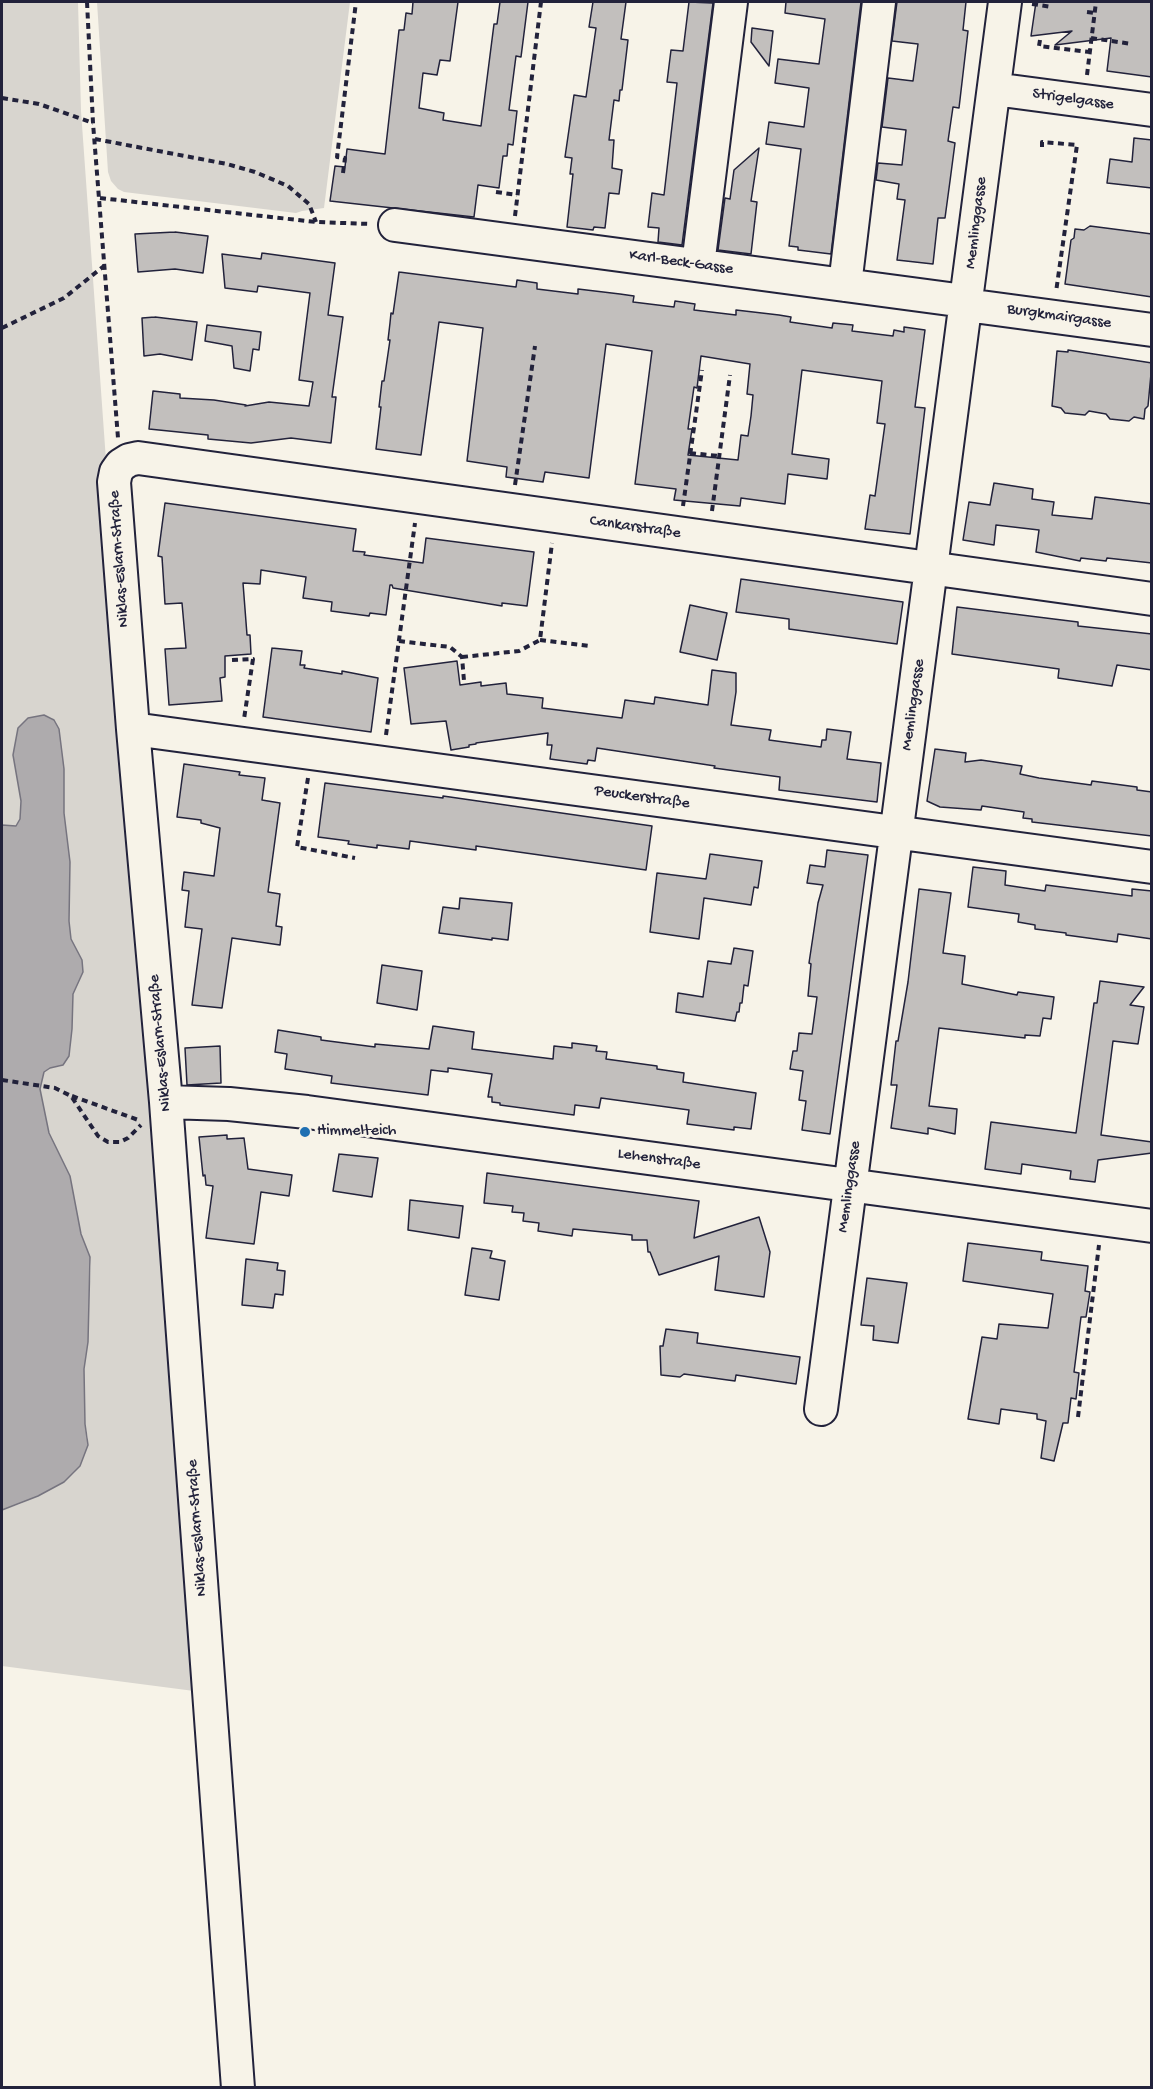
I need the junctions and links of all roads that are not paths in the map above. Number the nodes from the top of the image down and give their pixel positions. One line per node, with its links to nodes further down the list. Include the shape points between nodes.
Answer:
1 (730, 2): 7 (street)
2 (879, 2): 8 (street)
3 (1005, 2): 4 (street, Memlinggasse)
4 (994, 89): 5 (street, Strigelgasse); 9 (street, Memlinggasse)
5 (1152, 110)
6 (395, 225): 7 (street, Karl-Beck-Gasse)
7 (698, 265): 8 (street, Karl-Beck-Gasse)
8 (845, 285): 9 (street, Karl-Beck-Gasse, via 957,300)
9 (966, 305): 10 (street, Burgkmairgasse); 12 (street, Memlinggasse)
10 (1152, 330)
11 (121, 465): 12 (street, Cankarstraße, via 138,458); 14 (street, Niklas-Eslarn-Straße, via 114,482)
12 (932, 569): 13 (street, Cankarstraße); 15 (street, Memlinggasse)
13 (1152, 599)
14 (133, 729): 15 (street, Peuckerstraße); 17 (street, Niklas-Eslarn-Straße)
15 (897, 833): 16 (street, Peuckerstraße); 18 (street, Memlinggasse)
16 (1152, 867)
17 (166, 1102): 18 (street, Lehenstraße, via 307,1112); 21 (street, Niklas-Eslarn-Straße)
18 (851, 1186): 19 (street, Lehenstraße); 20 (street, Memlinggasse)
19 (1152, 1226)
20 (821, 1409)
21 (238, 2088)

